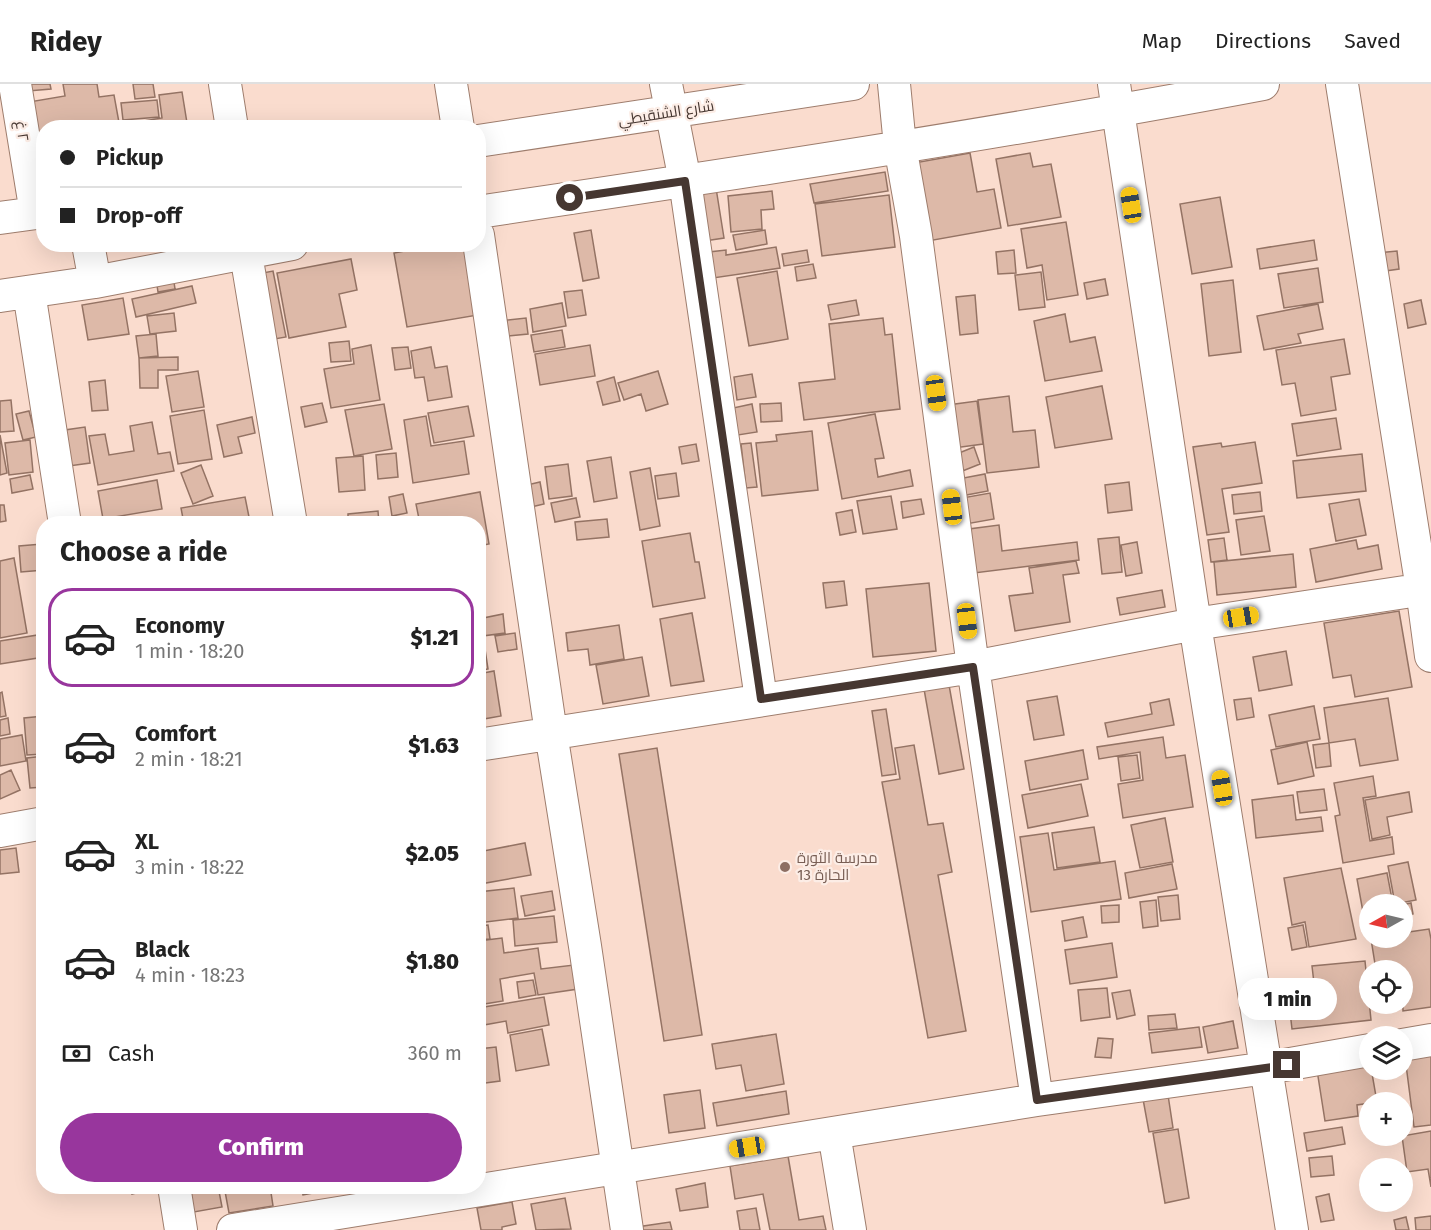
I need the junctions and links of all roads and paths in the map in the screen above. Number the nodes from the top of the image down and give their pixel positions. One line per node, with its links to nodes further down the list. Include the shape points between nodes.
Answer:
1 (15, 84): 15 (street, ٢ غ)
2 (225, 84): 10 (street)
3 (451, 84): 11 (street)
4 (853, 84): 8 (street, شارع الشنقيطي)
5 (894, 84): 13 (street)
6 (1263, 84): 9 (street)
7 (1342, 84): 27 (street)
8 (669, 98): 12 (street, شارع الشنقيطي); 14 (street)
9 (1115, 98): 13 (street); 28 (street)
10 (231, 120)
11 (457, 120)
12 (486, 139)
13 (900, 146): 14 (street); 30 (street, via 916,236)
14 (685, 181): 16 (street); 31 (street)
15 (36, 192)
16 (486, 211)
17 (36, 213): 18 (street)
18 (0, 218)
19 (89, 252): 23 (street)
20 (255, 252): 22 (street)
21 (480, 252): 32 (street)
22 (246, 254): 23 (street); 26 (street)
23 (95, 282): 24 (street)
24 (14, 294): 25 (street)
25 (63, 516)
26 (290, 516)
27 (1427, 589): 28 (street); 29 (street)
28 (1196, 624): 30 (street); 39 (street)
29 (1431, 656)
30 (973, 667): 31 (street); 40 (street)
31 (761, 699): 32 (street)
32 (551, 733): 33 (street); 42 (street)
33 (486, 745)
34 (36, 824): 35 (street)
35 (0, 831)
36 (1431, 1040): 37 (street)
37 (1413, 1043)
38 (1359, 1052): 39 (street)
39 (1266, 1068): 40 (street); 51 (street)
40 (1037, 1100): 41 (street)
41 (834, 1133): 42 (street); 50 (street)
42 (617, 1168): 43 (street); 49 (street)
43 (486, 1191)
44 (175, 1194): 47 (street)
45 (472, 1194): 46 (street)
46 (399, 1207): 48 (street)
47 (181, 1230)
48 (233, 1230)
49 (627, 1230)
50 (850, 1230)
51 (1292, 1230)

